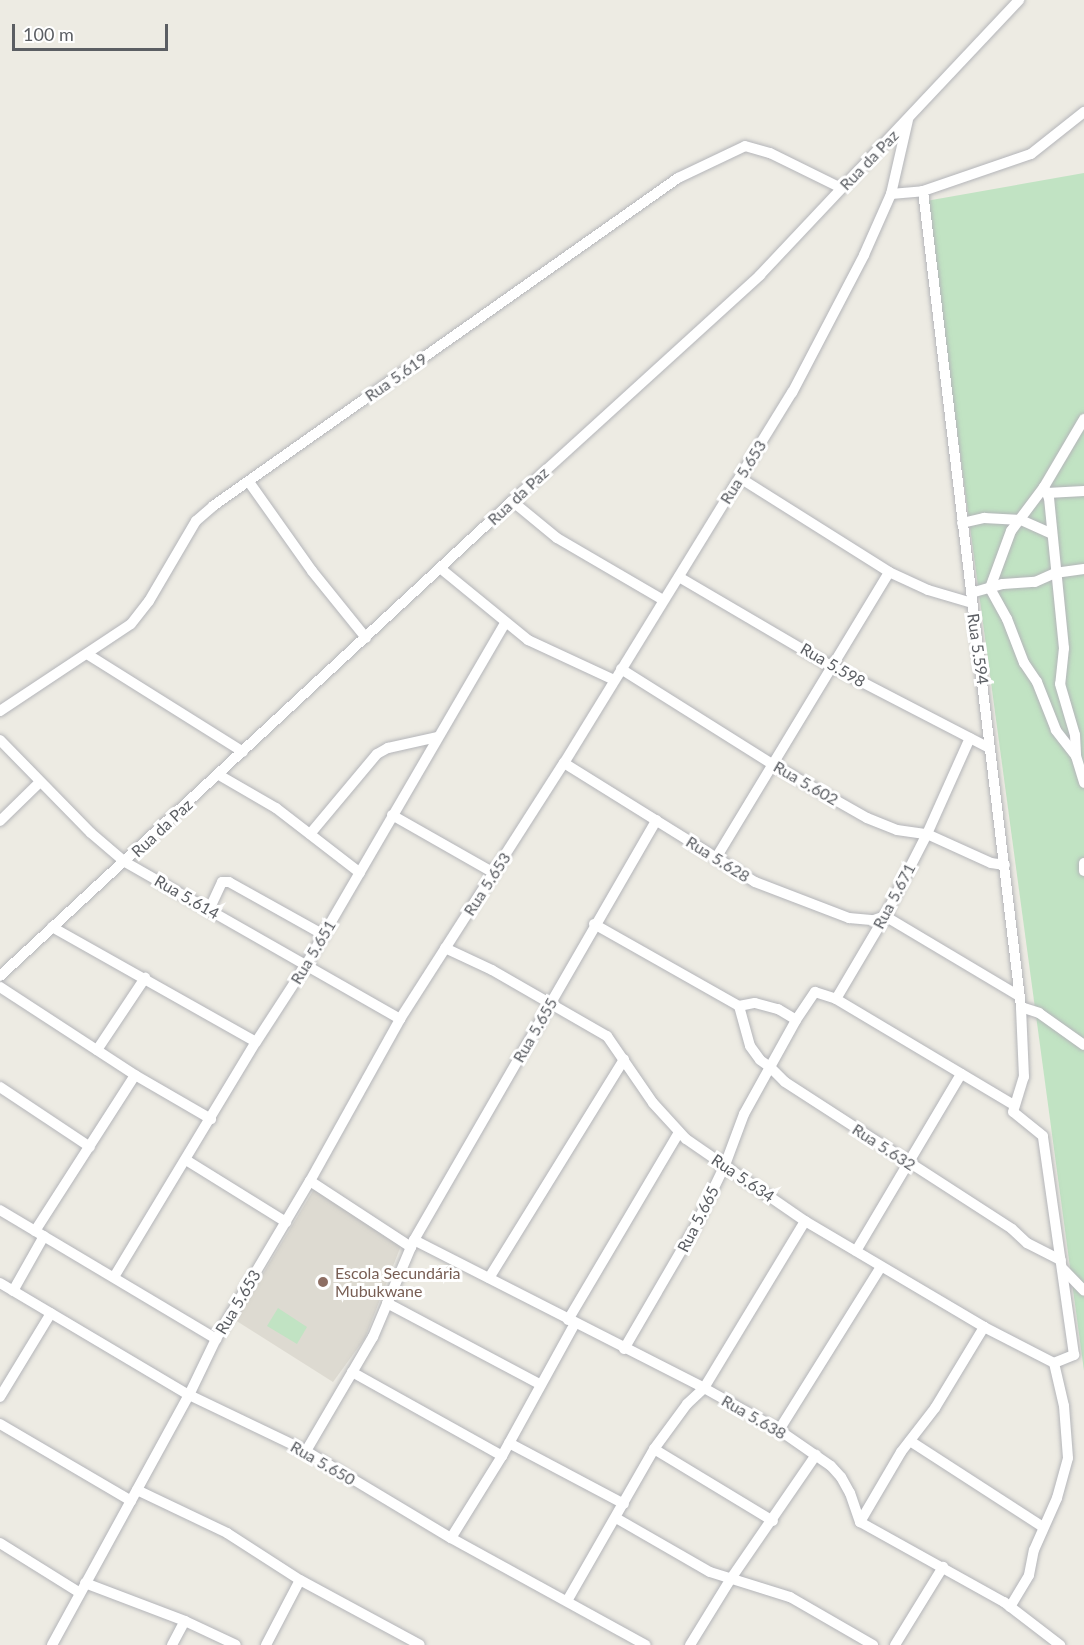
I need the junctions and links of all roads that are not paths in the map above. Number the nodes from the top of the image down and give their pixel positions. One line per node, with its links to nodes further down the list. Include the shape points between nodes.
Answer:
1 (1019, 0): 3 (street, Rua da Paz)
2 (1084, 112): 5 (street, via 1031,154)
3 (908, 120): 4 (street, Rua da Paz); 6 (street, Rua 5.653)
4 (842, 188): 9 (street, Rua 5.619, via 770,153 746,146 678,178); 12 (street, Rua da Paz, via 760,275)
5 (923, 191): 6 (street); 14 (street, Rua 5.594)
6 (891, 194): 8 (street, Rua 5.653, via 792,393)
7 (1084, 419): 10 (street)
8 (740, 478): 18 (street); 20 (street, Rua 5.653)
9 (249, 482): 25 (street); 26 (street, Rua 5.619, via 196,521 131,624)
10 (1045, 490): 11 (street); 13 (street); 15 (street)
11 (1084, 491)
12 (512, 501): 16 (street, Rua da Paz); 23 (street, via 557,538)
13 (1021, 520): 14 (street, via 984,518); 15 (street); 21 (street, via 1011,531)
14 (962, 523): 22 (street, Rua 5.594)
15 (1052, 534): 19 (street)
16 (440, 568): 24 (street); 25 (street, Rua da Paz)
17 (1084, 569): 19 (street)
18 (889, 573): 22 (street, via 928,590); 27 (street)
19 (1055, 573): 21 (street, via 1035,582 1019,581); 36 (street, via 1064,648 1060,684 1075,735)
20 (679, 577): 23 (street, Rua 5.653); 27 (street, Rua 5.598)
21 (990, 588): 22 (street); 36 (street, via 1024,663 1037,682 1056,730)
22 (971, 598): 34 (street, Rua 5.594)
23 (663, 600): 28 (street, Rua 5.653)
24 (504, 623): 29 (street, via 528,640); 31 (street, Rua 5.651)
25 (366, 638): 35 (street, Rua da Paz)
26 (87, 654): 30 (street, Rua 5.619); 35 (street)
27 (831, 666): 32 (street, Rua 5.598); 38 (street)
28 (621, 669): 29 (street, Rua 5.653); 38 (street, Rua 5.602)
29 (614, 680): 37 (street, Rua 5.653)
30 (0, 711)
31 (437, 737): 42 (street, Rua 5.651); 45 (street, via 377,754)
32 (970, 738): 34 (street, Rua 5.598); 46 (street, Rua 5.671)
33 (0, 740): 40 (street, Rua 5.614)
34 (989, 748): 50 (street, Rua 5.594)
35 (243, 752): 39 (street, Rua da Paz)
36 (1076, 756): 41 (street)
37 (564, 763): 43 (street, Rua 5.628); 53 (street, Rua 5.653)
38 (772, 764): 46 (street, Rua 5.602, via 867,818 897,830); 47 (street)
39 (219, 775): 45 (street, via 276,808); 48 (street, Rua da Paz)
40 (40, 783): 44 (street); 48 (street, Rua 5.614)
41 (1084, 783)
42 (392, 815): 52 (street, Rua 5.651); 53 (street)
43 (656, 819): 47 (street, Rua 5.628); 56 (street, Rua 5.655)
44 (0, 821)
45 (310, 834): 52 (street)
46 (927, 834): 50 (street, Rua 5.602, via 991,863); 55 (street, Rua 5.671)
47 (716, 858): 55 (street, Rua 5.628, via 755,882 838,915 863,920)
48 (125, 862): 54 (street, Rua 5.614); 57 (street, Rua da Paz)
49 (1084, 862): 51 (street)
50 (1005, 864): 65 (street, Rua 5.594)
51 (1084, 871)
52 (360, 873): 58 (street, Rua 5.651)
53 (494, 873): 59 (street, Rua 5.653)
54 (209, 910): 58 (street, via 222,882 230,882); 60 (street, Rua 5.614)
55 (885, 916): 64 (street, Rua 5.671); 65 (street)
56 (594, 924): 66 (street, Rua 5.655); 67 (street)
57 (52, 927): 61 (street, Rua da Paz); 62 (street)
58 (324, 935): 60 (street, Rua 5.651)
59 (445, 948): 66 (street, Rua 5.634); 68 (street, Rua 5.653)
60 (306, 965): 68 (street, Rua 5.614); 70 (street, Rua 5.651)
61 (0, 976)
62 (144, 978): 70 (street); 72 (street)
63 (0, 987): 72 (street)
64 (836, 999): 69 (street, via 816,992); 75 (street)
65 (1020, 1002): 71 (street); 78 (street, Rua 5.594, via 1024,1077)
66 (551, 1004): 73 (street, Rua 5.634, via 607,1036); 90 (street, Rua 5.655)
67 (739, 1006): 69 (street, via 755,1003 778,1009); 74 (street, Rua 5.632, via 750,1046)
68 (400, 1020): 85 (street, Rua 5.653)
69 (796, 1020): 74 (street, Rua 5.665)
70 (256, 1042): 79 (street, Rua 5.651)
71 (1084, 1044)
72 (97, 1050): 76 (street)
73 (624, 1059): 80 (street, Rua 5.634, via 653,1103); 95 (street)
74 (770, 1067): 83 (street, Rua 5.632, via 785,1082); 84 (street, Rua 5.665, via 744,1114)
75 (961, 1074): 78 (street); 83 (street)
76 (135, 1075): 79 (street); 81 (street)
77 (0, 1087): 81 (street)
78 (1014, 1105): 92 (street, via 1014,1115 1043,1136)
79 (211, 1119): 82 (street, Rua 5.651)
80 (679, 1132): 84 (street, Rua 5.634); 101 (street)
81 (90, 1147): 89 (street)
82 (186, 1160): 88 (street); 94 (street, Rua 5.651)
83 (907, 1162): 91 (street); 92 (street, Rua 5.632)
84 (725, 1165): 87 (street, Rua 5.634); 104 (street, Rua 5.665, via 689,1237)
85 (310, 1181): 88 (street, Rua 5.653); 90 (street, Rua 5.638)
86 (0, 1210): 89 (street)
87 (805, 1221): 91 (street, Rua 5.634); 108 (street)
88 (286, 1222): 103 (street, Rua 5.653)
89 (40, 1233): 94 (street); 97 (street)
90 (412, 1243): 95 (street, Rua 5.638); 99 (street, Rua 5.655)
91 (856, 1251): 93 (street, Rua 5.634)
92 (1062, 1265): 98 (street, Rua 5.632); 105 (street, via 1074,1355)
93 (881, 1267): 102 (street, Rua 5.634); 112 (street)
94 (114, 1277): 103 (street)
95 (489, 1278): 101 (street, Rua 5.638)
96 (0, 1283): 97 (street, Rua 5.650)
97 (13, 1291): 100 (street, Rua 5.650)
98 (1084, 1291)
99 (387, 1303): 106 (street, Rua 5.655); 107 (street)
100 (51, 1313): 109 (street, Rua 5.650); 110 (street)
101 (571, 1321): 104 (street, Rua 5.638); 107 (street)
102 (984, 1327): 105 (street, Rua 5.634); 113 (street, via 935,1408)
103 (216, 1339): 109 (street, Rua 5.653)
104 (624, 1349): 108 (street, Rua 5.638)
105 (1054, 1364): 125 (street, via 1064,1406 1068,1458 1057,1498)
106 (352, 1372): 116 (street, Rua 5.655); 118 (street)
107 (541, 1384): 114 (street)
108 (704, 1388): 112 (street, Rua 5.638); 115 (street, via 687,1404)
109 (189, 1395): 116 (street, Rua 5.650); 119 (street, Rua 5.653)
110 (0, 1397)
111 (0, 1424): 120 (street)
112 (779, 1430): 117 (street, Rua 5.638)
113 (910, 1441): 124 (street); 125 (street)
114 (509, 1443): 118 (street); 121 (street)
115 (654, 1449): 121 (street); 123 (street)
116 (306, 1451): 126 (street, Rua 5.650)
117 (816, 1455): 123 (street); 124 (street, Rua 5.638, via 841,1477)
118 (501, 1456): 126 (street)
119 (138, 1490): 120 (street, Rua 5.653); 129 (street, via 227,1533)
120 (131, 1501): 131 (street, Rua 5.653)
121 (624, 1504): 122 (street)
122 (616, 1518): 130 (street); 132 (street)
123 (773, 1521): 130 (street)
124 (860, 1522): 128 (street)
125 (1043, 1527): 133 (street, via 1029,1575)
126 (451, 1538): 132 (street, Rua 5.650)
127 (0, 1544): 131 (street)
128 (943, 1567): 133 (street); 143 (street)
129 (300, 1580): 138 (street); 139 (street)
130 (730, 1580): 141 (street); 142 (street, via 790,1597)
131 (82, 1588): 134 (street); 135 (street, Rua 5.653)
132 (567, 1601): 140 (street, Rua 5.650)
133 (1010, 1606): 144 (street)
134 (185, 1621): 136 (street); 137 (street)
135 (52, 1645)
136 (172, 1645)
137 (236, 1645)
138 (266, 1645)
139 (420, 1645)
140 (646, 1645)
141 (690, 1645)
142 (873, 1645)
143 (895, 1645)
144 (1060, 1645)

